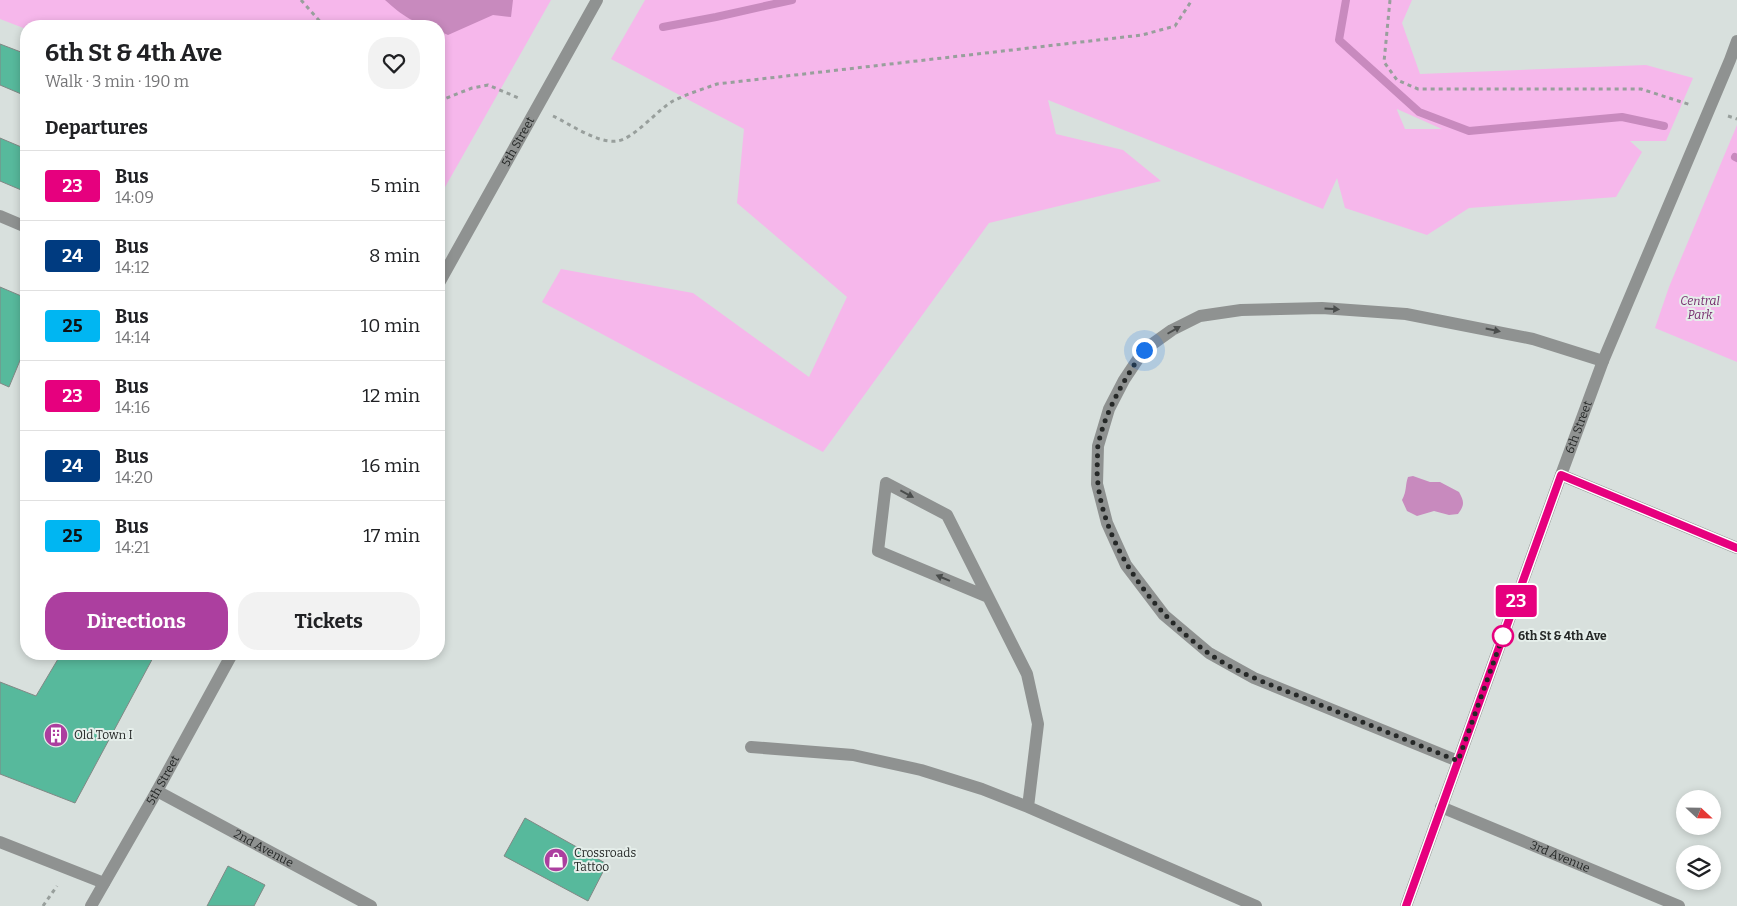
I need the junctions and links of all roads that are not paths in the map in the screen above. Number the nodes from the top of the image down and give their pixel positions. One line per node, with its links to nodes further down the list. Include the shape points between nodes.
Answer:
1 (597, 0): 5 (street, 5th Street)
2 (1737, 40): 6 (street, 6th Street)
3 (0, 216): 4 (street)
4 (20, 224)
5 (445, 272)
6 (1603, 361): 7 (street, 6th Street); 12 (street, one-way to 6, via 1254,678 1209,653 1164,615 1126,565 1107,523 1097,484 1098,446 1109,409 1144,350 1172,330 1200,316 1240,310 1322,308 1406,314 1533,339)
7 (1561, 475): 8 (street); 12 (street, 6th Street)
8 (1737, 548)
9 (988, 597): 9 (street, one-way to 9, via 878,551 886,483 947,515); 14 (street, via 1027,674 1038,724)
10 (229, 660): 13 (street, 5th Street)
11 (751, 747): 14 (street, via 853,755 921,770)
12 (1458, 761): 15 (street, 6th Street)
13 (157, 791): 17 (street, 5th Street); 19 (street, 2nd Avenue)
14 (1028, 807): 20 (street)
15 (1441, 807): 21 (street, 6th Street); 22 (street, 3rd Avenue)
16 (0, 842): 17 (street)
17 (104, 883): 18 (street, 5th Street)
18 (91, 906)
19 (371, 906)
20 (1256, 906)
21 (1406, 906)
22 (1679, 906)

